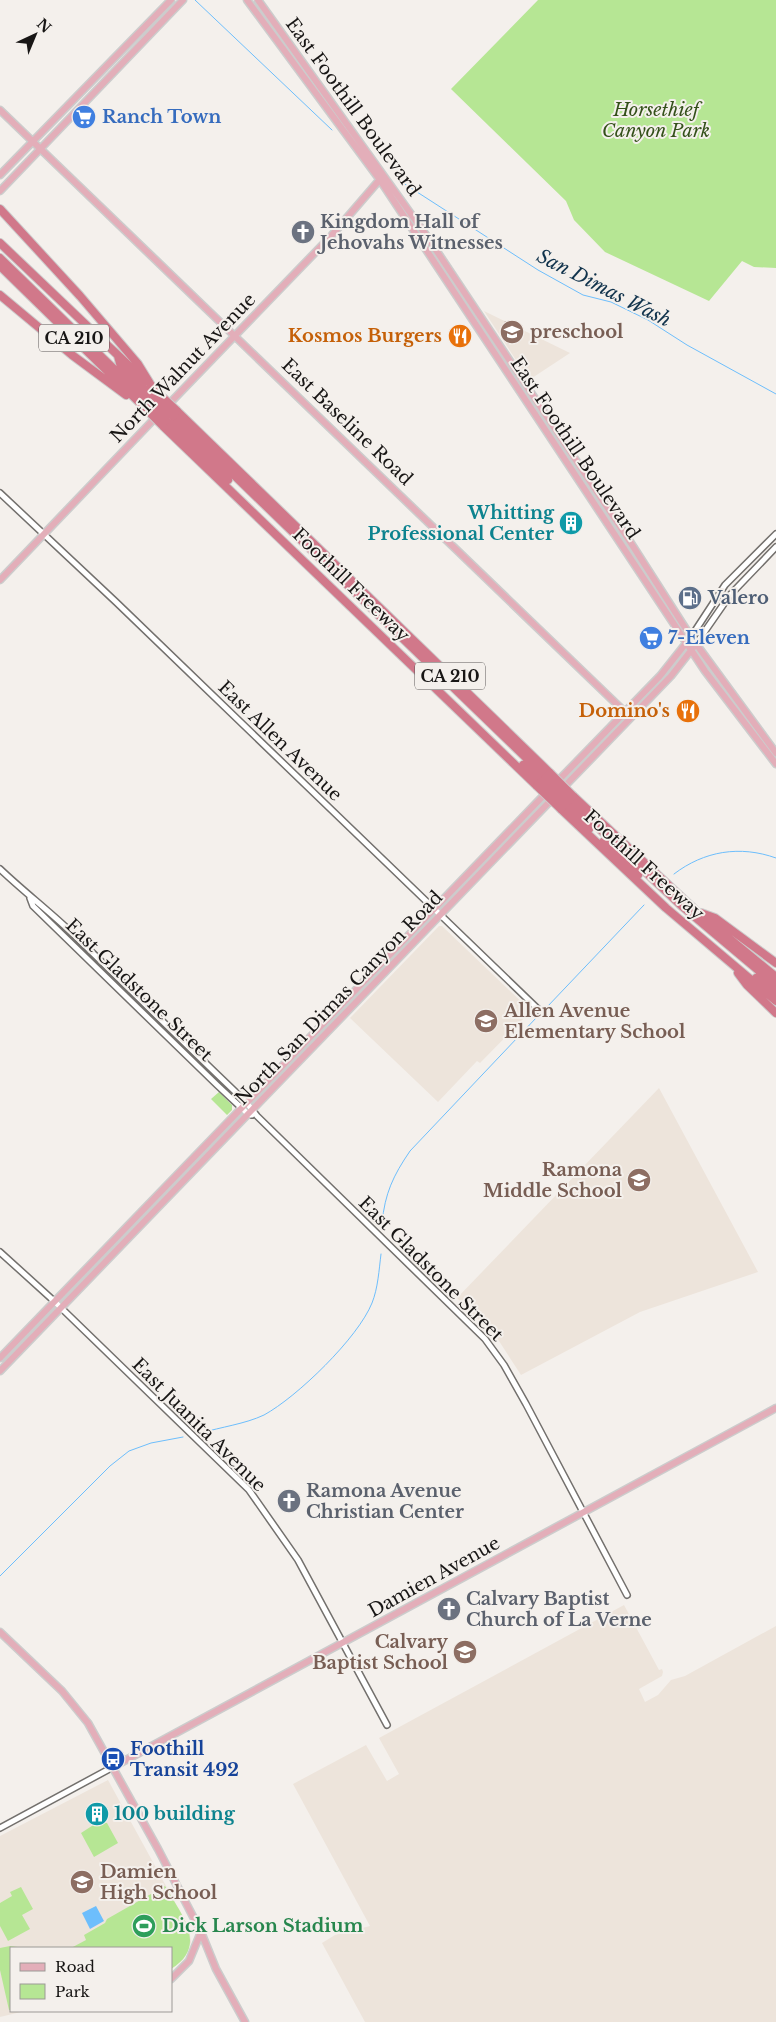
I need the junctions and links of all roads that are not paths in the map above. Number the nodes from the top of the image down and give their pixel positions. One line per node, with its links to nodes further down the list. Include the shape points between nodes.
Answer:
1 (171, 0): 6 (main road)
2 (182, 0): 7 (main road)
3 (248, 0): 9 (main road, East Foothill Boulevard)
4 (258, 0): 9 (main road, East Foothill Boulevard)
5 (0, 110): 6 (main road, East Baseline Road)
6 (34, 142): 7 (main road, East Baseline Road); 8 (main road)
7 (41, 148): 10 (main road); 16 (main road, East Baseline Road)
8 (0, 175)
9 (382, 177): 16 (main road, North Walnut Avenue, via 339,227); 26 (main road, East Foothill Boulevard, via 612,514); 27 (main road, East Foothill Boulevard)
10 (0, 191)
11 (0, 208): 18 (highway, via 138,364)
12 (0, 243): 17 (highway, Foothill Freeway / CA 210)
13 (0, 258): 19 (highway)
14 (0, 266): 19 (highway, Foothill Freeway / CA 210)
15 (0, 295): 19 (highway, via 72,355)
16 (235, 335): 23 (main road, North Walnut Avenue); 30 (main road, East Baseline Road)
17 (117, 354): 18 (highway, Foothill Freeway / CA 210); 19 (highway, via 121,367)
18 (154, 390): 19 (highway, Foothill Freeway / CA 210)
19 (154, 403): 20 (highway, Foothill Freeway / CA 210, bridge); 20 (highway, Foothill Freeway / CA 210, bridge)
20 (170, 418): 34 (highway, Foothill Freeway / CA 210); 34 (highway, Foothill Freeway / CA 210, via 317,572 492,743)
21 (0, 493): 23 (street, East Allen Avenue)
22 (776, 534): 26 (street, via 725,585)
23 (43, 535): 25 (main road, North Walnut Avenue); 39 (street, East Allen Avenue)
24 (776, 547): 28 (street, via 730,595)
25 (0, 580)
26 (691, 637): 27 (main road, North San Dimas Canyon Road); 28 (main road, East Foothill Boulevard)
27 (687, 644): 29 (main road, East Foothill Boulevard); 30 (main road, North San Dimas Canyon Road)
28 (696, 644): 29 (main road, North San Dimas Canyon Road); 32 (main road, East Foothill Boulevard)
29 (691, 651): 31 (main road, North San Dimas Canyon Road); 33 (main road, East Foothill Boulevard)
30 (626, 712): 31 (main road, East Baseline Road); 39 (main road, North San Dimas Canyon Road)
31 (631, 718): 41 (main road, North San Dimas Canyon Road)
32 (776, 752)
33 (776, 764)
34 (543, 780): 35 (highway, Foothill Freeway / CA 210, bridge); 35 (highway, Foothill Freeway / CA 210, bridge)
35 (567, 802): 36 (highway, Foothill Freeway / CA 210); 38 (highway, Foothill Freeway / CA 210, via 614,856)
36 (644, 867): 40 (highway, Foothill Freeway / CA 210); 45 (highway, via 683,907)
37 (0, 869): 50 (street, East Gladstone Street, via 66,928)
38 (642, 882): 42 (highway, Foothill Freeway / CA 210); 46 (highway)
39 (435, 909): 41 (street, East Allen Avenue); 50 (main road, North San Dimas Canyon Road)
40 (695, 910): 43 (highway, via 715,918); 44 (highway, Foothill Freeway / CA 210)
41 (441, 915): 48 (street, East Allen Avenue); 51 (main road, North San Dimas Canyon Road)
42 (731, 963): 47 (highway, Foothill Freeway / CA 210); 49 (highway, via 746,985)
43 (776, 963)
44 (776, 977)
45 (776, 985)
46 (776, 994)
47 (776, 1001)
48 (540, 1011)
49 (776, 1013)
50 (244, 1105): 51 (street, East Gladstone Street); 53 (main road, North San Dimas Canyon Road)
51 (251, 1111): 54 (main road, North San Dimas Canyon Road); 58 (street, East Gladstone Street, via 485,1339 504,1365)
52 (0, 1252): 53 (street, East Juanita Avenue)
53 (54, 1301): 54 (street, East Juanita Avenue); 55 (main road, North San Dimas Canyon Road)
54 (61, 1308): 56 (main road, North San Dimas Canyon Road); 61 (street, East Juanita Avenue, via 249,1490 298,1560)
55 (0, 1358)
56 (0, 1371)
57 (776, 1408): 58 (main road, Damien Avenue)
58 (584, 1512): 59 (street, East Gladstone Street); 61 (main road, Damien Avenue)
59 (627, 1595)
60 (0, 1632): 63 (main road, via 72,1702)
61 (342, 1643): 62 (street, East Juanita Avenue); 63 (main road, Damien Avenue)
62 (387, 1725)
63 (113, 1767): 64 (street, Damien Avenue); 65 (main road)
64 (0, 1828)
65 (201, 1932): 66 (main road, via 189,1961); 67 (main road, via 216,1969)
66 (172, 1978)
67 (245, 2022)

